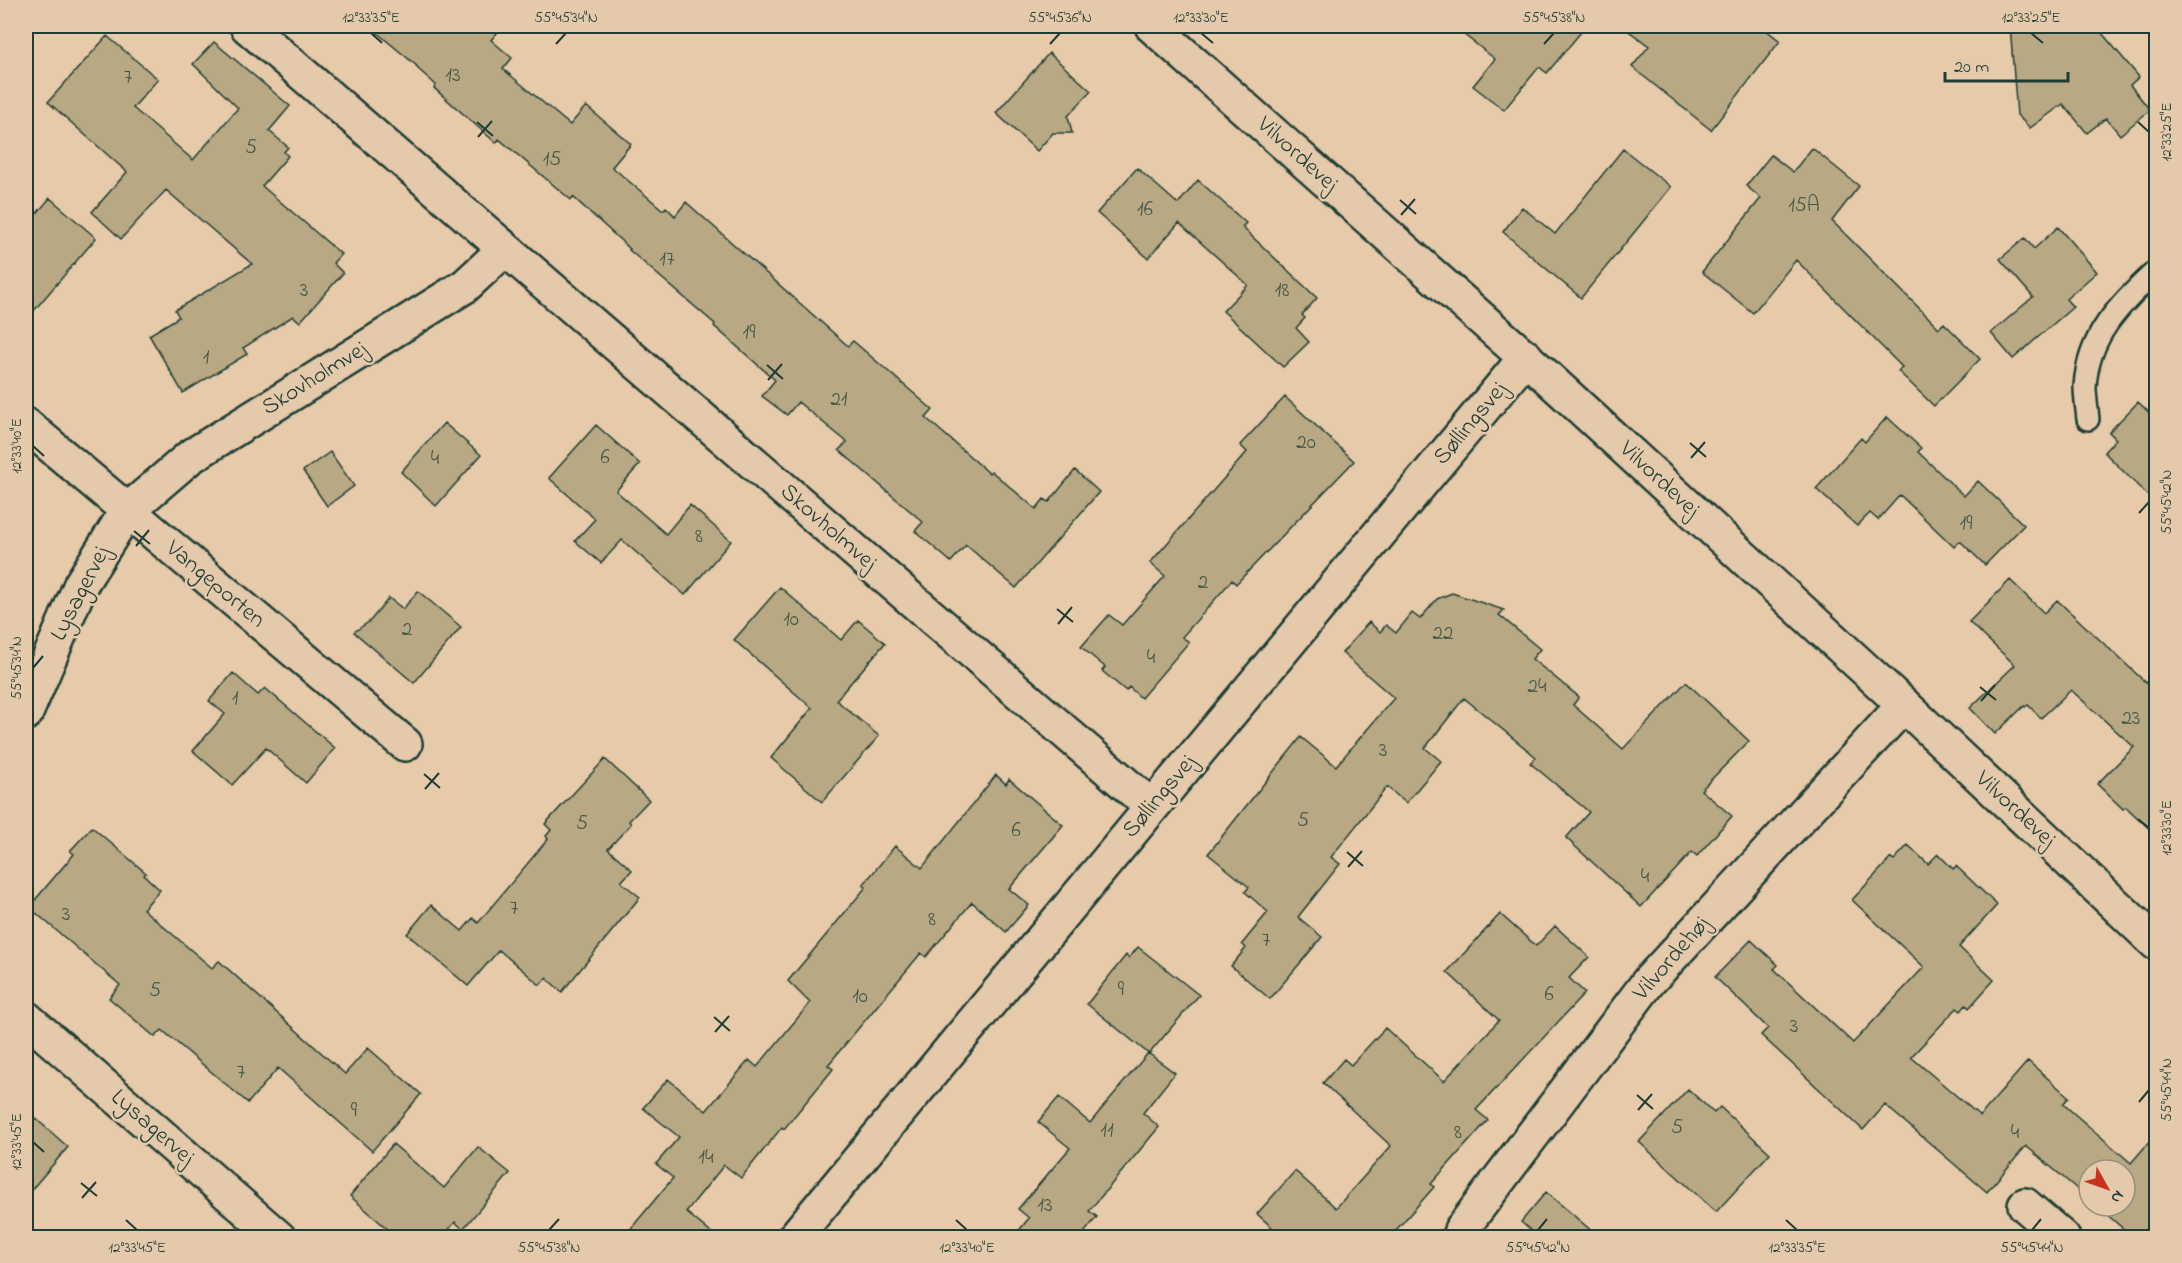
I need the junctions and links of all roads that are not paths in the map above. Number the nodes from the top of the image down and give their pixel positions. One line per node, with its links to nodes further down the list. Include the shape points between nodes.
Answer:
1 (247, 26): 3 (street, Skovholmvej)
2 (1152, 26): 5 (street, Vilvordevej)
3 (505, 249): 8 (street, Skovholmvej, via 465,286 190,457); 12 (street, Skovholmvej)
4 (2157, 271): 6 (lane, via 2120,305 2093,346 2085,387)
5 (1526, 357): 9 (street, Vilvordevej); 12 (street, Søllingsvej)
6 (2088, 419)
7 (26, 425): 8 (street, Vangeporten)
8 (127, 511): 10 (street, Lysagervej, via 81,584); 11 (street, Vangeporten)
9 (1904, 705): 13 (street, Vilvordevej); 16 (street, Vilvordehøj, via 1649,981)
10 (26, 713)
11 (405, 744)
12 (1152, 807): 18 (street, Søllingsvej)
13 (2157, 943)
14 (26, 1018): 17 (street, Lysagervej)
15 (2025, 1205): 19 (street)
16 (1461, 1230)
17 (279, 1238)
18 (794, 1238)
19 (2063, 1238)

